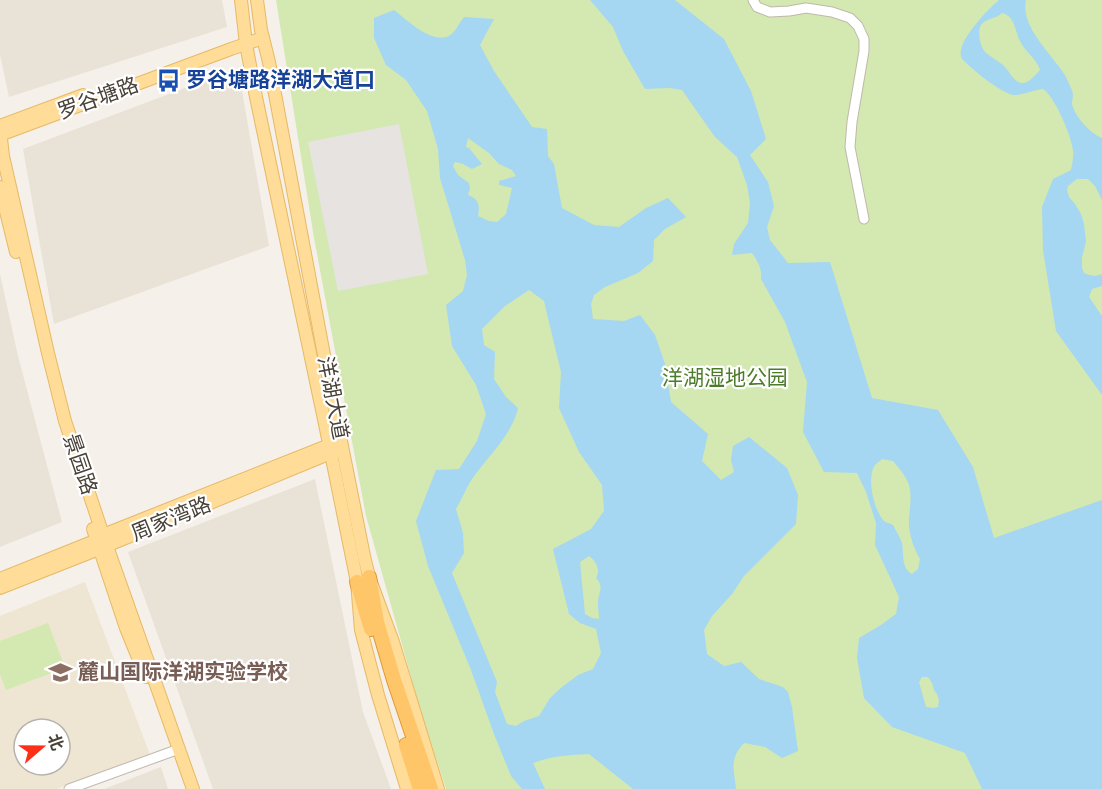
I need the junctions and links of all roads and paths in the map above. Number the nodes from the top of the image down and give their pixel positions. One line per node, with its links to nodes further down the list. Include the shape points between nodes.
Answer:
1 (241, 0): 5 (main road, 洋湖大道)
2 (257, 0): 4 (main road, 洋湖大道)
3 (753, 0): 8 (street, via 770,12 806,8 832,12 850,18 858,27 864,51 850,147)
4 (262, 34): 5 (main road, 罗谷塘路); 9 (main road, 洋湖大道)
5 (246, 40): 6 (main road, 罗谷塘路); 9 (main road, 洋湖大道)
6 (0, 131): 10 (main road, 景园路, via 48,353)
7 (0, 187): 10 (main road, 景园路, via 59,423)
8 (864, 219)
9 (336, 447): 10 (main road, 周家湾路); 12 (main road, 洋湖大道, via 364,556)
10 (102, 542): 11 (main road, 周家湾路); 13 (main road, 周家湾路); 15 (main road, 景园路, via 126,628)
11 (0, 579)
12 (363, 579): 14 (highway); 20 (main road, 洋湖大道, via 361,630); 23 (main road, 洋湖大道, via 393,642)
13 (0, 588)
14 (390, 682): 21 (highway); 22 (highway)
15 (177, 752): 16 (street); 17 (street); 18 (main road, 景园路); 19 (main road, 景园路)
16 (69, 789)
17 (84, 789)
18 (186, 789)
19 (193, 789)
20 (407, 789)
21 (420, 789)
22 (431, 789)
23 (438, 789)

